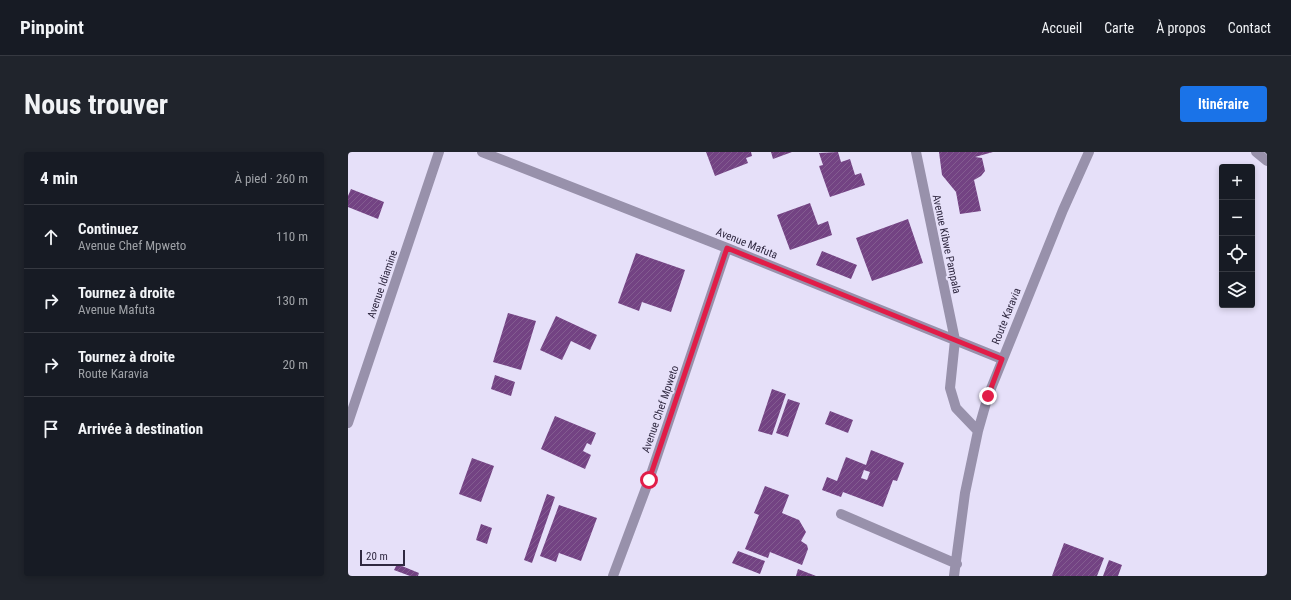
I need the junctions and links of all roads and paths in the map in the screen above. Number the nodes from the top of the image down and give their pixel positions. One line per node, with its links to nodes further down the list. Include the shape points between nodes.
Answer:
1 (439, 152): 10 (street, Avenue Idiamine)
2 (483, 152): 7 (street, Avenue Mafuta)
3 (916, 152): 8 (street, Avenue Kibwe Pampala)
4 (1089, 152): 9 (street, Route Karavia)
5 (1256, 152): 6 (street)
6 (1267, 162)
7 (727, 248): 8 (street, Avenue Mafuta); 14 (street, Avenue Chef Mpweto, via 649,480)
8 (955, 340): 9 (street, Avenue Mafuta); 11 (street, Avenue Kibwe Pampala, via 950,388 956,408)
9 (1002, 359): 11 (street, Route Karavia)
10 (348, 423)
11 (978, 431): 13 (street, Route Karavia, via 965,494)
12 (841, 514): 13 (street)
13 (957, 564): 15 (street, Route Karavia)
14 (613, 576)
15 (954, 576)

